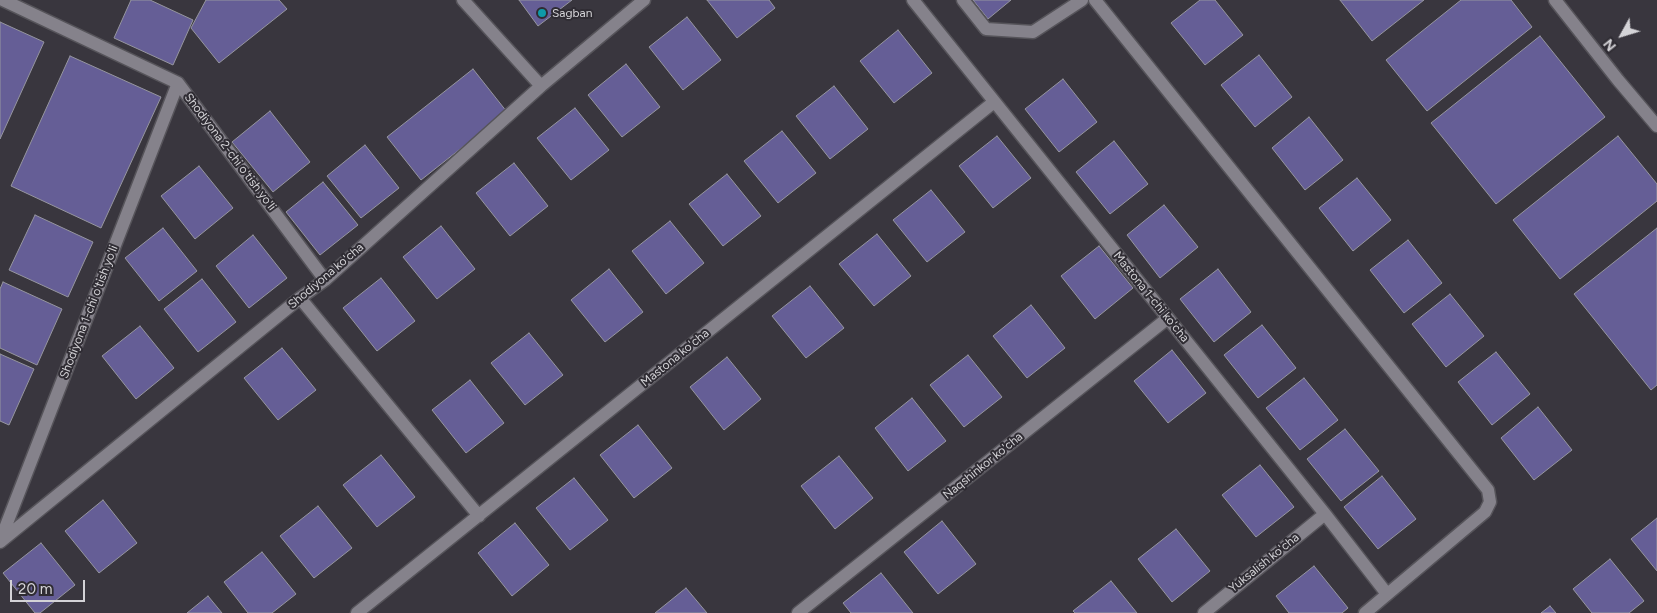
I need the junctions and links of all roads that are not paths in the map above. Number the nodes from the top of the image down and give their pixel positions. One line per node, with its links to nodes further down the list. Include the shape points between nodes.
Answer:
1 (3, 0): 9 (street, Shodiyona 2-chi o'tish yo'li)
2 (463, 0): 10 (street)
3 (644, 0): 10 (street, Shodiyona ko'cha)
4 (913, 0): 11 (street, Mastona 1-chi ko'cha)
5 (963, 0): 6 (street, via 986,29 1033,32)
6 (1082, 0)
7 (1096, 0): 19 (street, via 1488,490 1490,502 1485,512)
8 (1555, 0): 12 (street)
9 (178, 83): 13 (street, Shodiyona 2-chi o'tish yo'li); 18 (street, Shodiyona 1-chi o'tish yo'li)
10 (541, 86): 13 (street, Shodiyona ko'cha)
11 (994, 102): 15 (street, Mastona 1-chi ko'cha); 17 (street, Mastona ko'cha)
12 (1657, 126)
13 (325, 280): 14 (street, Shodiyona ko'cha)
14 (300, 298): 17 (street); 18 (street, Shodiyona ko'cha)
15 (1168, 318): 16 (street, Mastona 1-chi ko'cha); 21 (street, Naqshinkor ko'cha)
16 (1324, 514): 19 (street, Mastona 1-chi ko'cha); 22 (street, Yuksalish ko'cha)
17 (479, 516): 20 (street, Mastona ko'cha)
18 (0, 542)
19 (1387, 594): 23 (street)
20 (357, 613)
21 (798, 613)
22 (1204, 613)
23 (1365, 613)

